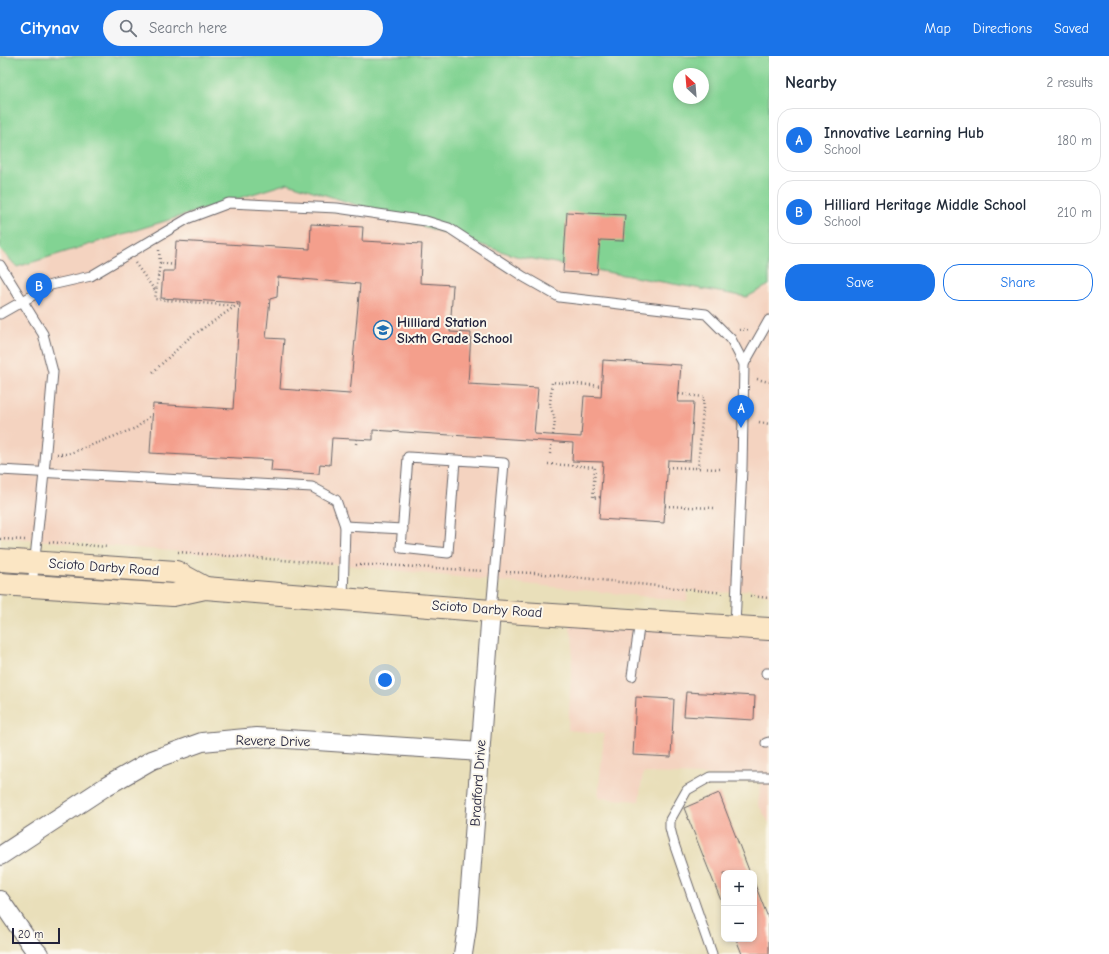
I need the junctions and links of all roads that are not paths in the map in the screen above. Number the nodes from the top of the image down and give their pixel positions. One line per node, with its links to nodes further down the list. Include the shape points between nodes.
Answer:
1 (0, 265): 2 (lane)
2 (23, 301): 3 (lane); 5 (lane, via 51,285 91,276 189,218 229,203 338,208 426,221 449,228 559,297 706,314 731,339); 8 (lane, via 43,334 52,372)
3 (0, 314)
4 (769, 320): 5 (lane)
5 (744, 364): 19 (lane)
6 (455, 460): 10 (lane, via 408,457); 10 (lane, via 448,553 401,548); 17 (lane, via 504,463)
7 (0, 470): 8 (lane)
8 (44, 473): 9 (lane, via 312,487 336,500); 11 (lane)
9 (345, 526): 10 (lane); 16 (lane)
10 (403, 529)
11 (35, 551): 12 (main road, Scioto Darby Road); 14 (lane); 15 (main road, Scioto Darby Road, via 176,572)
12 (0, 560)
13 (0, 584): 14 (main road, Scioto Darby Road)
14 (32, 586): 15 (main road, Scioto Darby Road, via 173,595)
15 (205, 588): 16 (main road, Scioto Darby Road)
16 (343, 598): 17 (main road, Scioto Darby Road)
17 (491, 611): 18 (main road, Scioto Darby Road); 22 (street, Bradford Drive)
18 (640, 620): 19 (main road, Scioto Darby Road); 21 (lane)
19 (735, 626): 20 (main road, Scioto Darby Road)
20 (769, 629)
21 (632, 676)
22 (481, 752): 24 (street, Revere Drive, via 257,737 202,742 152,760 105,787); 27 (street, Bradford Drive)
23 (769, 777): 28 (lane, via 710,777 687,790 670,820 674,844)
24 (0, 856)
25 (0, 900): 26 (street)
26 (40, 954)
27 (463, 954)
28 (712, 954)

